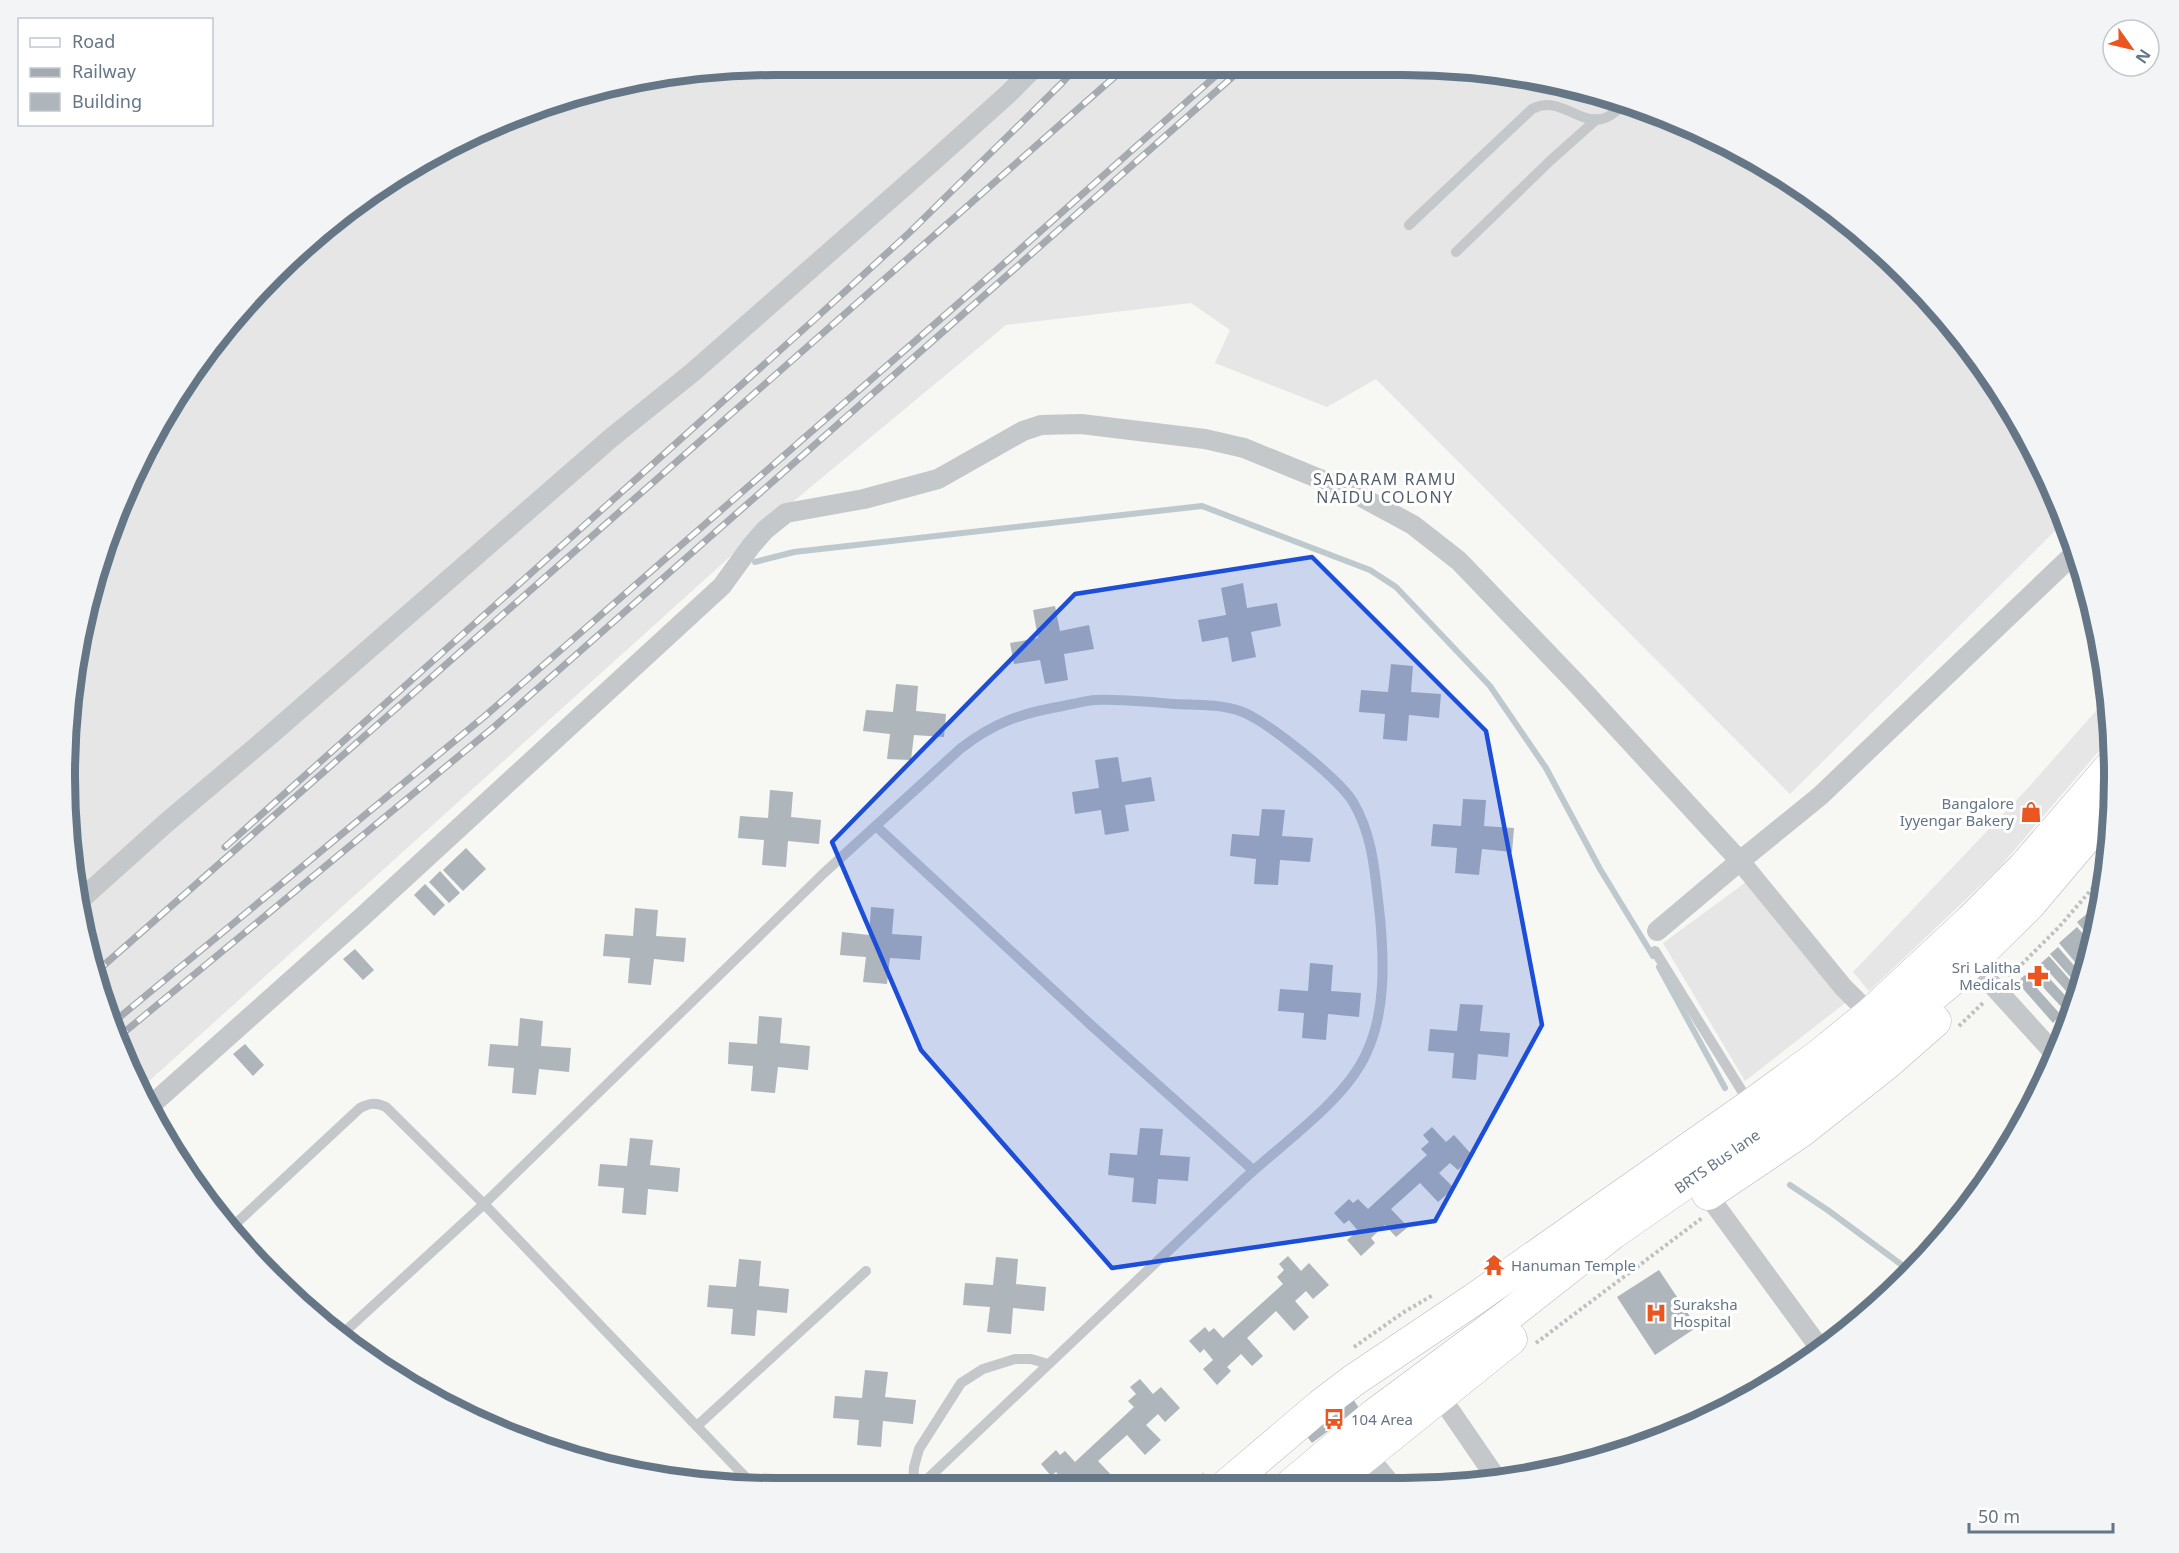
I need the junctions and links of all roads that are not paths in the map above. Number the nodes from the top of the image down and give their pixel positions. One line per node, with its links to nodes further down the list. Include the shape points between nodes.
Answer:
1 (1026, 75): 12 (street, via 702,364 611,438)
2 (1618, 109): 3 (lane)
3 (1597, 119): 4 (lane, via 1552,104 1532,109); 5 (lane)
4 (1409, 225)
5 (1456, 252)
6 (2069, 558): 11 (street, via 1820,796)
7 (2103, 790): 16 (main road)
8 (2103, 793): 36 (main road, BRTS Bus lane, via 2029,905 1961,972 1856,1061 1613,1233 1374,1415)
9 (876, 826): 20 (lane); 20 (lane, via 981,733 1037,711 1095,700 1241,711 1338,782 1353,803 1373,851 1384,960 1378,1018 1368,1049 1353,1076); 22 (lane)
10 (2099, 851): 15 (main road)
11 (1740, 861): 13 (street); 16 (street, via 1843,987); 18 (street, via 1459,561 1413,525 1354,493 1244,448 1205,439 1081,424 1041,425 1023,431 938,479 864,499 786,513 765,530 722,586 362,917)
12 (85, 895)
13 (1657, 931)
14 (1655, 951): 19 (lane)
15 (1985, 977): 17 (street); 21 (main road, via 1886,1064 1800,1132)
16 (1870, 1014): 19 (main road)
17 (2050, 1048)
18 (155, 1101)
19 (1751, 1105): 32 (main road)
20 (1253, 1170): 27 (lane)
21 (1707, 1194): 26 (street); 28 (main road, via 1568,1292)
22 (484, 1204): 23 (lane, via 378,1103 360,1108); 25 (lane); 29 (lane)
23 (236, 1223)
24 (866, 1271): 29 (lane)
25 (346, 1331)
26 (1816, 1343)
27 (1048, 1364): 34 (lane, via 1015,1359 983,1369 962,1383 919,1449); 35 (lane)
28 (1440, 1396): 30 (main road); 31 (street)
29 (697, 1426): 33 (lane)
30 (1367, 1455): 37 (main road); 38 (street)
31 (1492, 1472)
32 (1220, 1476)
33 (745, 1477)
34 (913, 1478)
35 (928, 1478)
36 (1299, 1478)
37 (1338, 1478)
38 (1386, 1478)

